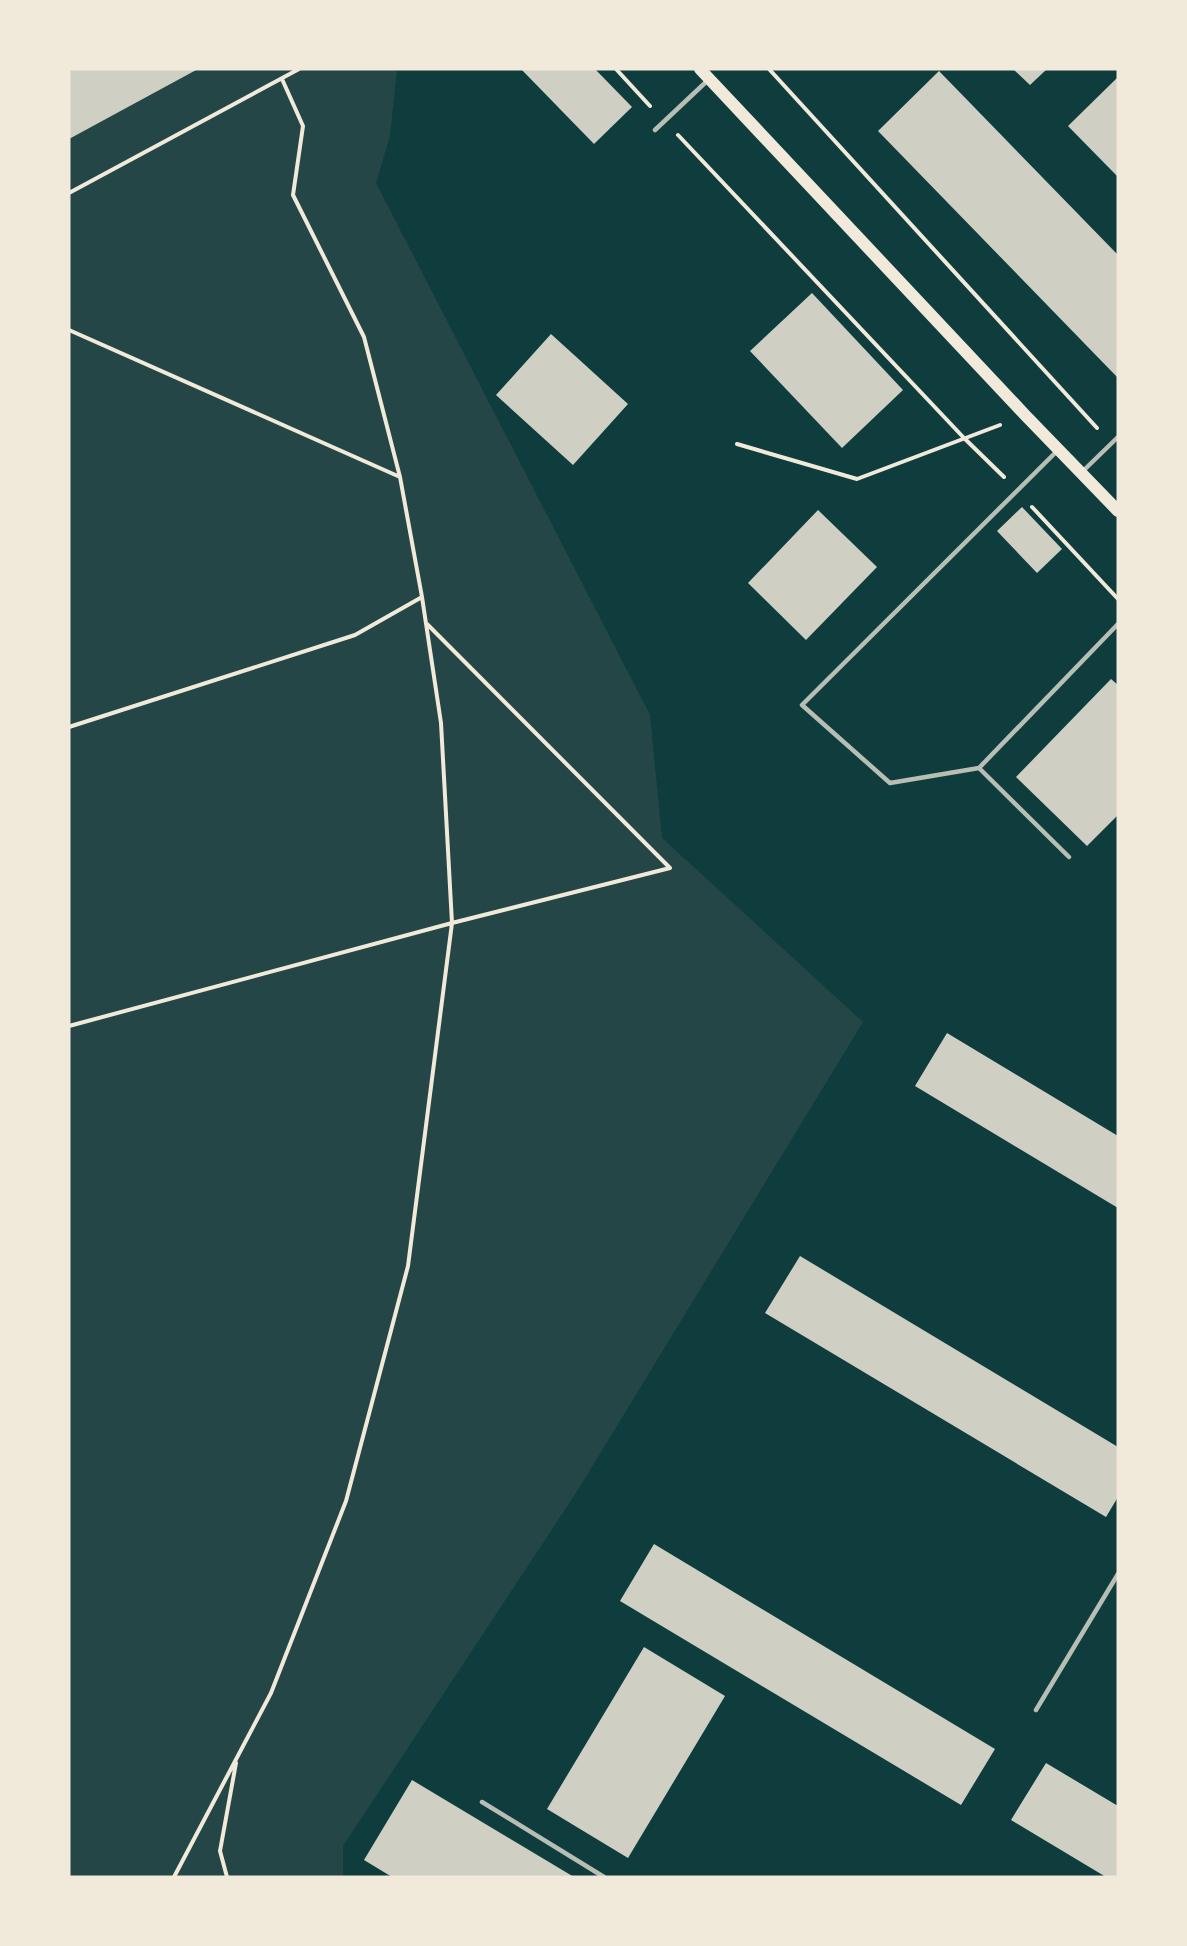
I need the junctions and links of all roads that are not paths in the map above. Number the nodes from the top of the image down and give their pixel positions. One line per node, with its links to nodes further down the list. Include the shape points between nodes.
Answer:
1 (700, 69): 2 (main road)
2 (710, 79): 3 (lane); 5 (main road)
3 (655, 130)
4 (1118, 437): 6 (lane)
5 (1059, 449): 6 (main road); 9 (lane, via 802,705 890,783)
6 (1082, 472): 7 (main road)
7 (1118, 511)
8 (1118, 624): 9 (lane)
9 (979, 768): 10 (lane)
10 (1069, 857)
11 (1118, 1574): 12 (lane)
12 (1036, 1710)
13 (482, 1802): 14 (lane)
14 (604, 1877)

